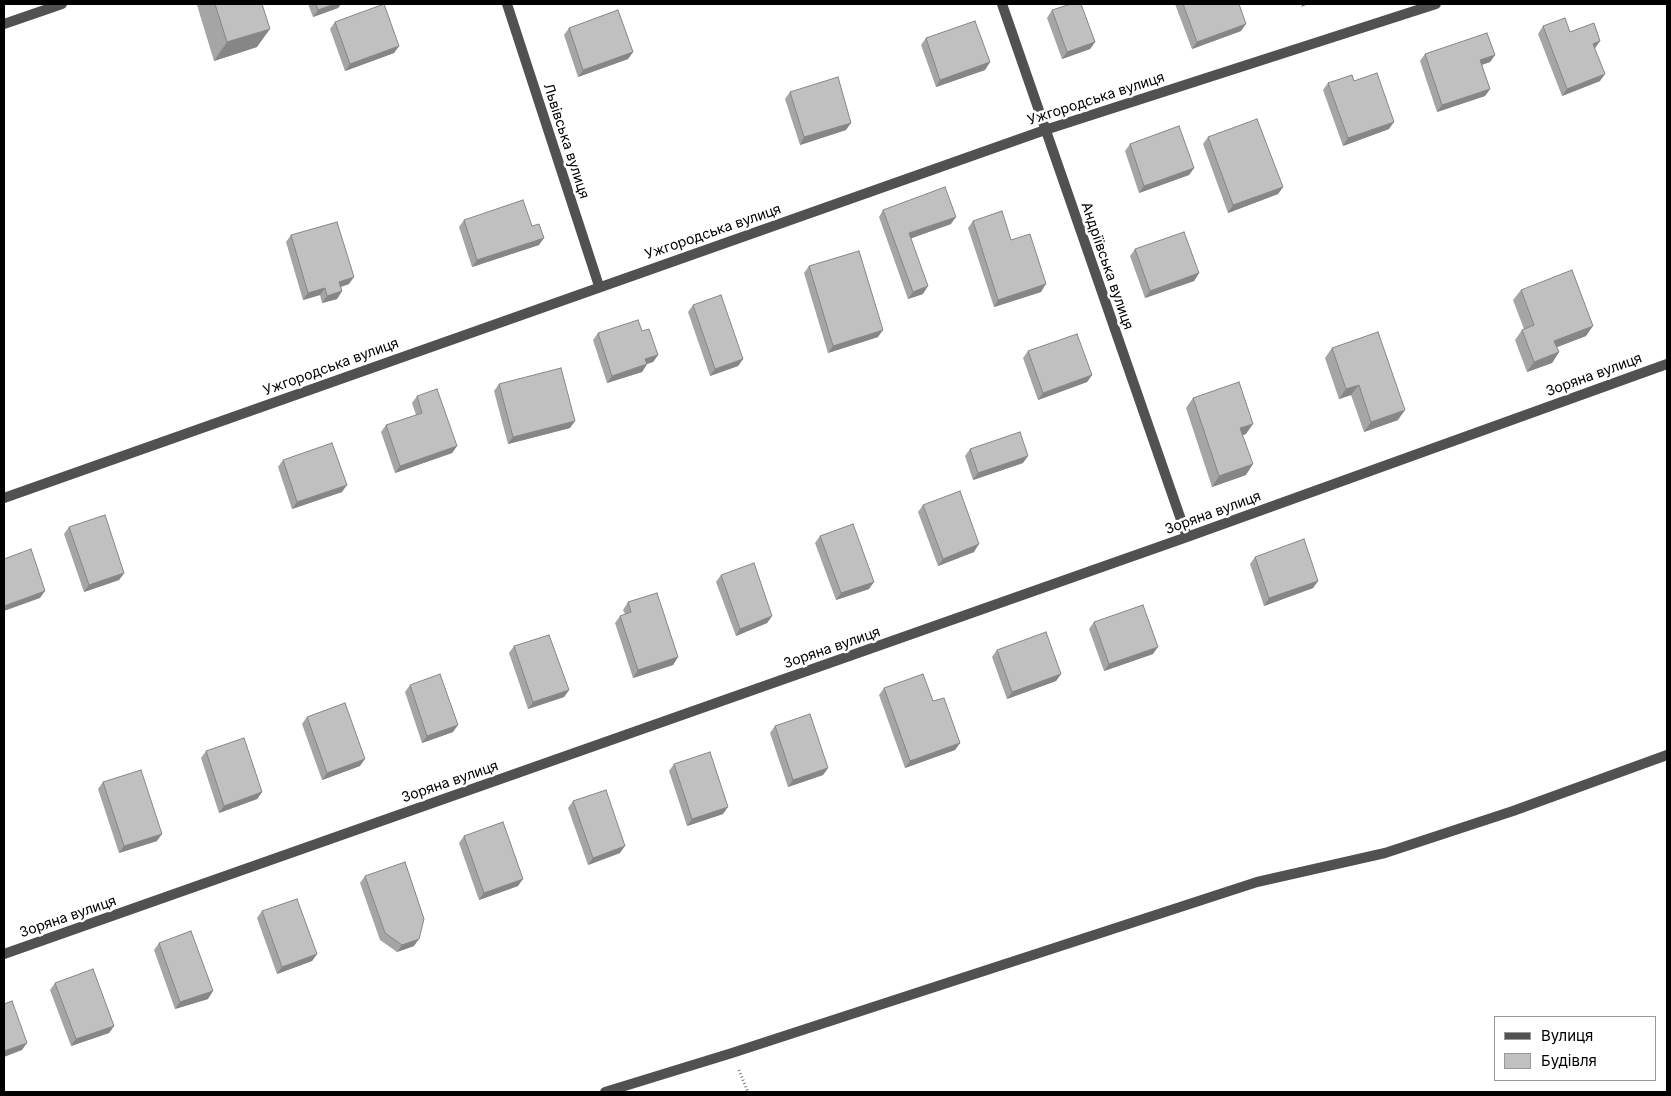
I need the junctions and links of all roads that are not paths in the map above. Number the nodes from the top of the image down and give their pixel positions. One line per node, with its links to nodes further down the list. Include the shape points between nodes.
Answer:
1 (62, 4): 5 (street)
2 (507, 4): 7 (street, Львівська вулиця)
3 (1002, 4): 6 (street, Андріївська вулиця)
4 (1436, 4): 6 (street, Ужгородська вулиця)
5 (4, 24)
6 (1045, 130): 7 (street, Ужгородська вулиця); 10 (street, Андріївська вулиця)
7 (599, 286): 9 (street, Ужгородська вулиця)
8 (1667, 364): 10 (street, Зоряна вулиця)
9 (4, 498)
10 (1187, 537): 12 (street, Зоряна вулиця)
11 (1667, 754): 13 (street, via 1514,811 1385,853 1257,882)
12 (4, 954)
13 (605, 1092)

